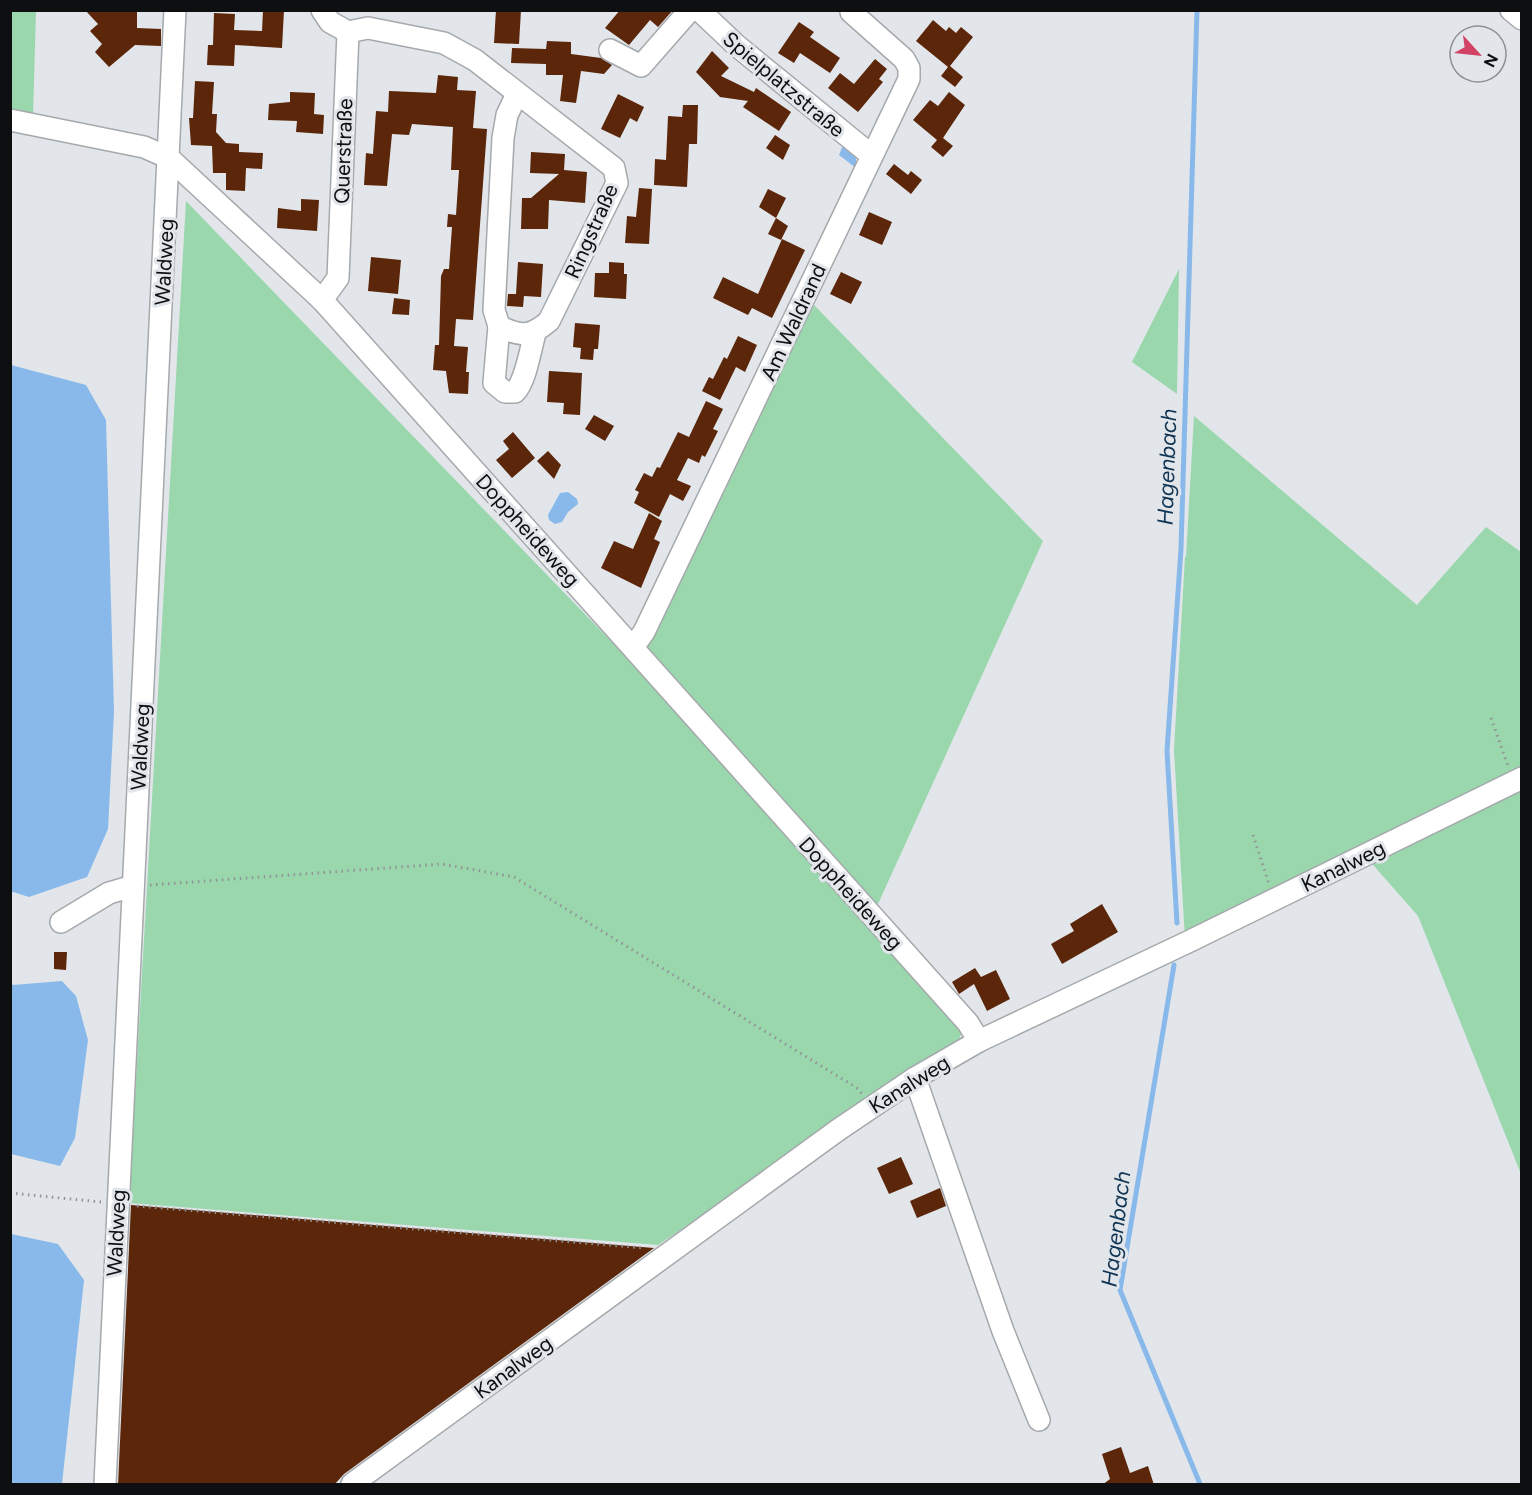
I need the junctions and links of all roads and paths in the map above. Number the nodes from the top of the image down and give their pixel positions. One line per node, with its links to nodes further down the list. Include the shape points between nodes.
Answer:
1 (175, 10): 12 (street, Waldweg)
2 (322, 10): 7 (street, via 330,22)
3 (1511, 10): 6 (street)
4 (698, 11): 8 (street, via 641,66); 11 (street, Spielplatzstraße)
5 (851, 12): 11 (street, Am Waldrand, via 904,58 909,68 909,79)
6 (1521, 19)
7 (348, 32): 9 (street, Ringstraße, via 368,28 444,43 475,60); 13 (street, Querstraße, via 338,278)
8 (610, 50)
9 (517, 94): 14 (street, Ringstraße, via 503,138 494,310); 15 (street, Ringstraße, via 614,168 617,183 549,321)
10 (10, 120): 12 (street, Doppheideweg, via 144,147)
11 (871, 155): 16 (street, Am Waldrand, via 644,632)
12 (169, 158): 13 (street, Doppheideweg); 20 (street, Waldweg)
13 (322, 300): 16 (street, Doppheideweg)
14 (499, 326): 15 (street, via 516,335); 15 (street, Ringstraße, via 494,383 505,392 515,392 522,384)
15 (536, 333)
16 (633, 647): 23 (street, Doppheideweg, via 968,1023)
17 (1491, 718): 18 (path)
18 (1517, 780): 21 (street, Kanalweg)
19 (1253, 835): 21 (path)
20 (133, 886): 22 (street, via 109,893); 25 (path, via 442,864 514,877 857,1088); 27 (street, Waldweg)
21 (1274, 900): 23 (street, Kanalweg)
22 (62, 922)
23 (979, 1041): 24 (street, Kanalweg)
24 (915, 1078): 25 (street, Kanalweg); 29 (street, via 1003,1331)
25 (873, 1106): 28 (street, Kanalweg)
26 (10, 1193): 27 (path)
27 (117, 1204): 28 (path); 30 (street, Waldweg)
28 (673, 1250): 31 (street, Kanalweg)
29 (1039, 1420)
30 (105, 1485)
31 (352, 1485)

